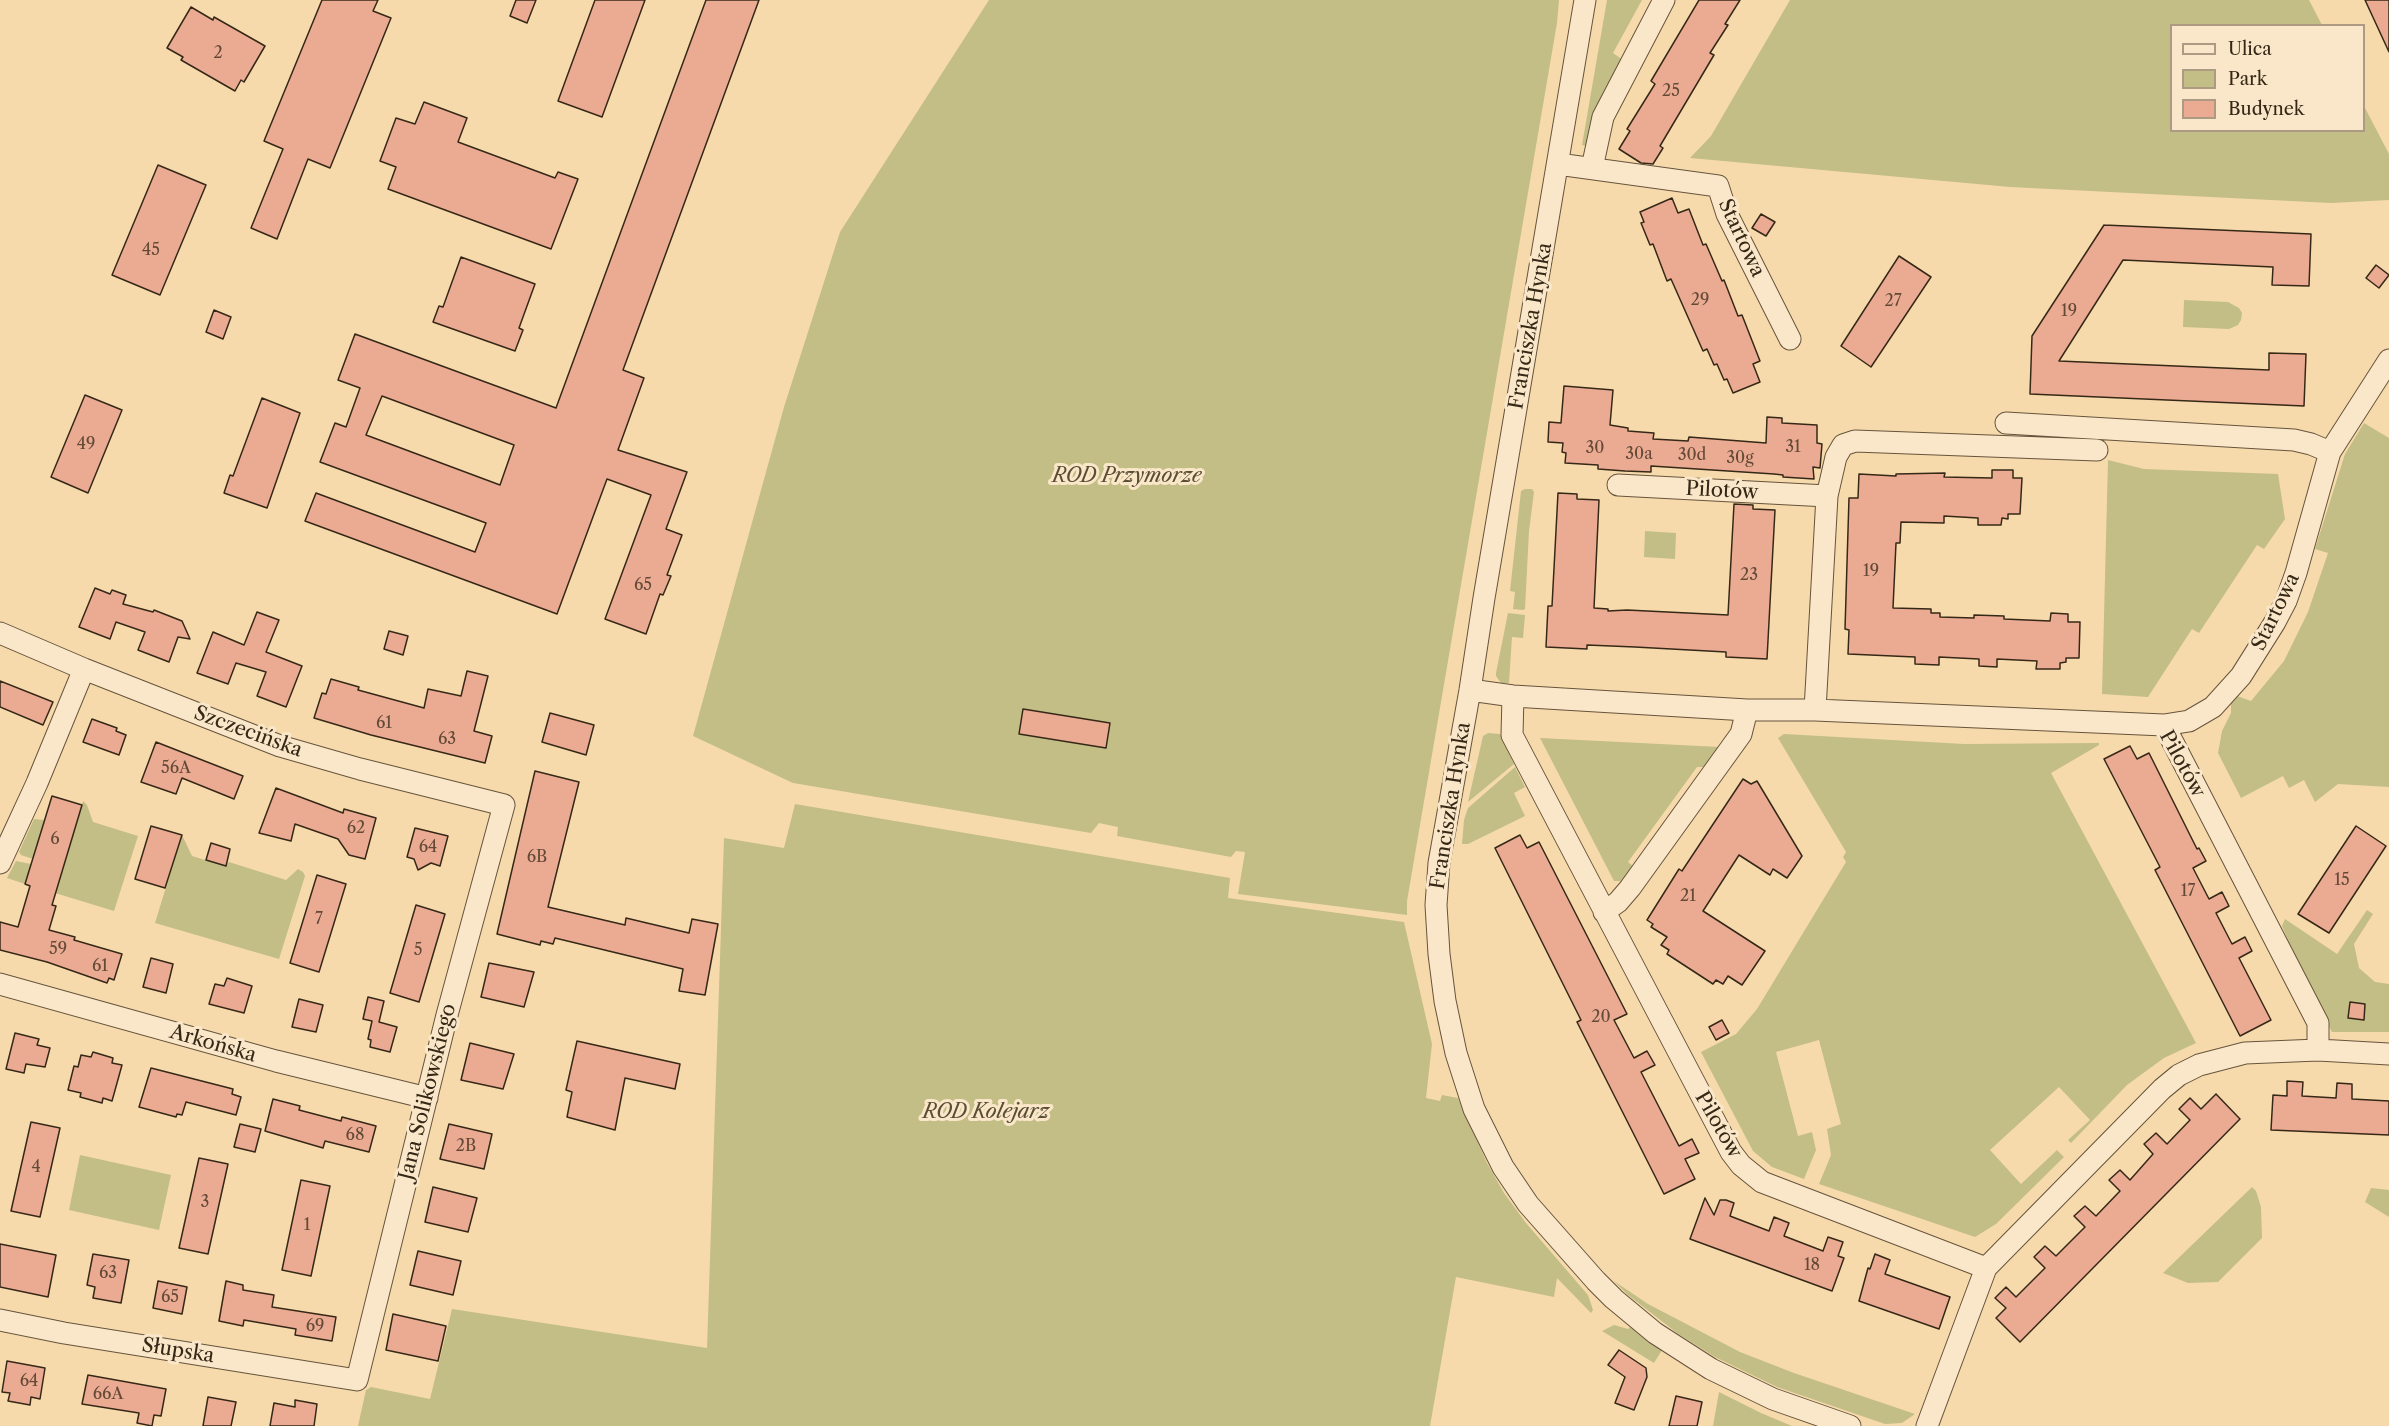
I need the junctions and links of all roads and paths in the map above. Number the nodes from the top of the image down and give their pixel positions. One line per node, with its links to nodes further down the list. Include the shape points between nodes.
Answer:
1 (1585, 0): 3 (street, Franciszka Hynka)
2 (1664, 0): 4 (street, via 1603,117)
3 (1558, 164): 4 (street, Startowa); 14 (street, Franciszka Hynka)
4 (1592, 168): 5 (street, Startowa, via 1718,186 1727,214)
5 (1790, 339)
6 (2389, 360): 9 (street, Startowa)
7 (2006, 423): 9 (street, via 2294,440)
8 (2097, 450): 11 (street, via 1855,441 1843,445 1836,457)
9 (2330, 452): 18 (street, Startowa, via 2286,601 2259,650 2213,707 2189,721)
10 (1618, 485): 11 (street, Pilotów)
11 (1827, 496): 17 (street)
12 (0, 633): 13 (street, Szczecińska)
13 (84, 669): 19 (street, Szczecińska, via 280,746); 20 (street)
14 (1470, 690): 15 (street, Pilotów); 29 (street, Franciszka Hynka, via 1439,863 1439,954 1456,1053 1474,1109 1503,1167 1558,1240 1614,1299 1655,1333 1711,1369 1773,1399)
15 (1513, 696): 16 (street, Pilotów); 21 (street, Pilotów, via 1512,735)
16 (1747, 710): 17 (street, Pilotów); 21 (street, via 1741,734 1630,888)
17 (1815, 710): 18 (street, Pilotów)
18 (2164, 725): 23 (street, Pilotów, via 2318,1023)
19 (504, 805): 25 (street, Jana Solikowskiego)
20 (0, 863)
21 (1604, 912): 26 (street, Pilotów, via 1731,1152 1751,1175)
22 (0, 984): 25 (street, Arkońska, via 276,1061)
23 (2318, 1050): 24 (street); 26 (street, via 2245,1053 2199,1065 2179,1075)
24 (2389, 1054)
25 (427, 1098): 28 (street, Jana Solikowskiego)
26 (1986, 1268): 30 (street)
27 (0, 1320): 28 (street, Słupska)
28 (357, 1380)
29 (1850, 1426)
30 (1927, 1426)

